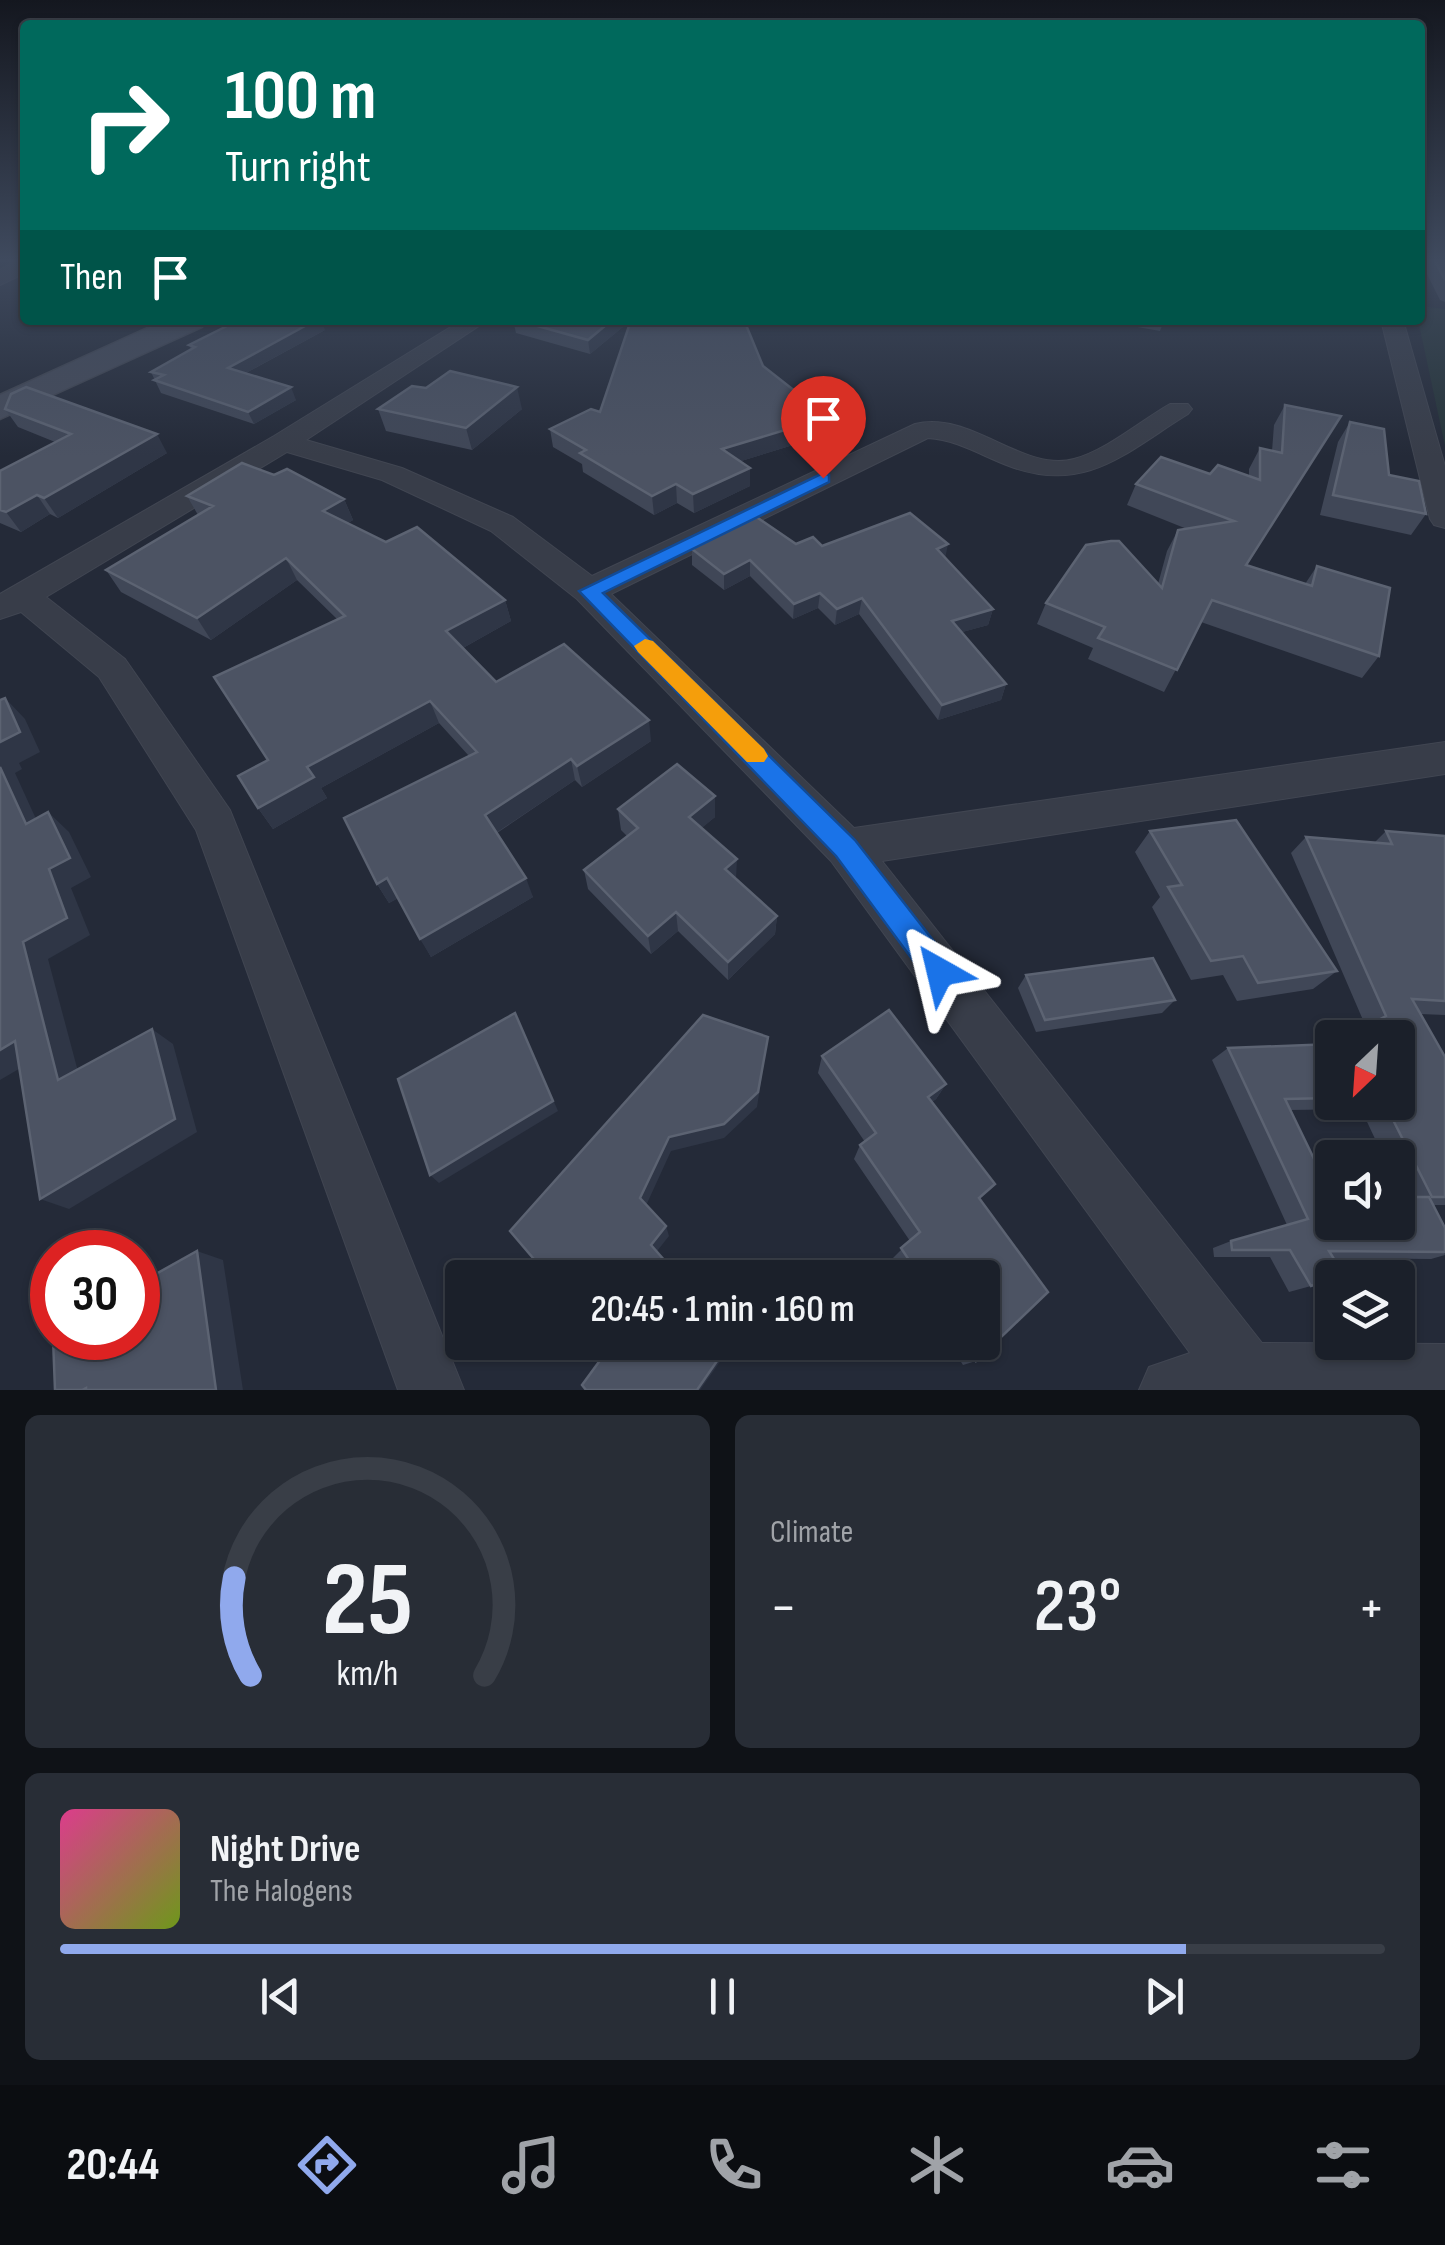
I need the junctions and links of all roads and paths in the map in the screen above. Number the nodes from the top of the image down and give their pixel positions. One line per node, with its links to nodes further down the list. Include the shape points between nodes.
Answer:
1 (179, 326): 4 (main road)
2 (468, 326): 6 (street)
3 (1394, 326): 7 (street)
4 (0, 408)
5 (1179, 410): 8 (street, via 1077,468 1052,467 924,430)
6 (284, 442): 8 (street, via 392,474 502,524); 9 (street)
7 (1445, 519)
8 (589, 591): 11 (street)
9 (11, 602): 14 (street, via 112,668 215,823)
10 (1445, 758): 11 (street)
11 (846, 848): 12 (street)
12 (1246, 1375): 13 (street); 15 (street)
13 (1445, 1377)
14 (431, 1390)
15 (1172, 1390)

